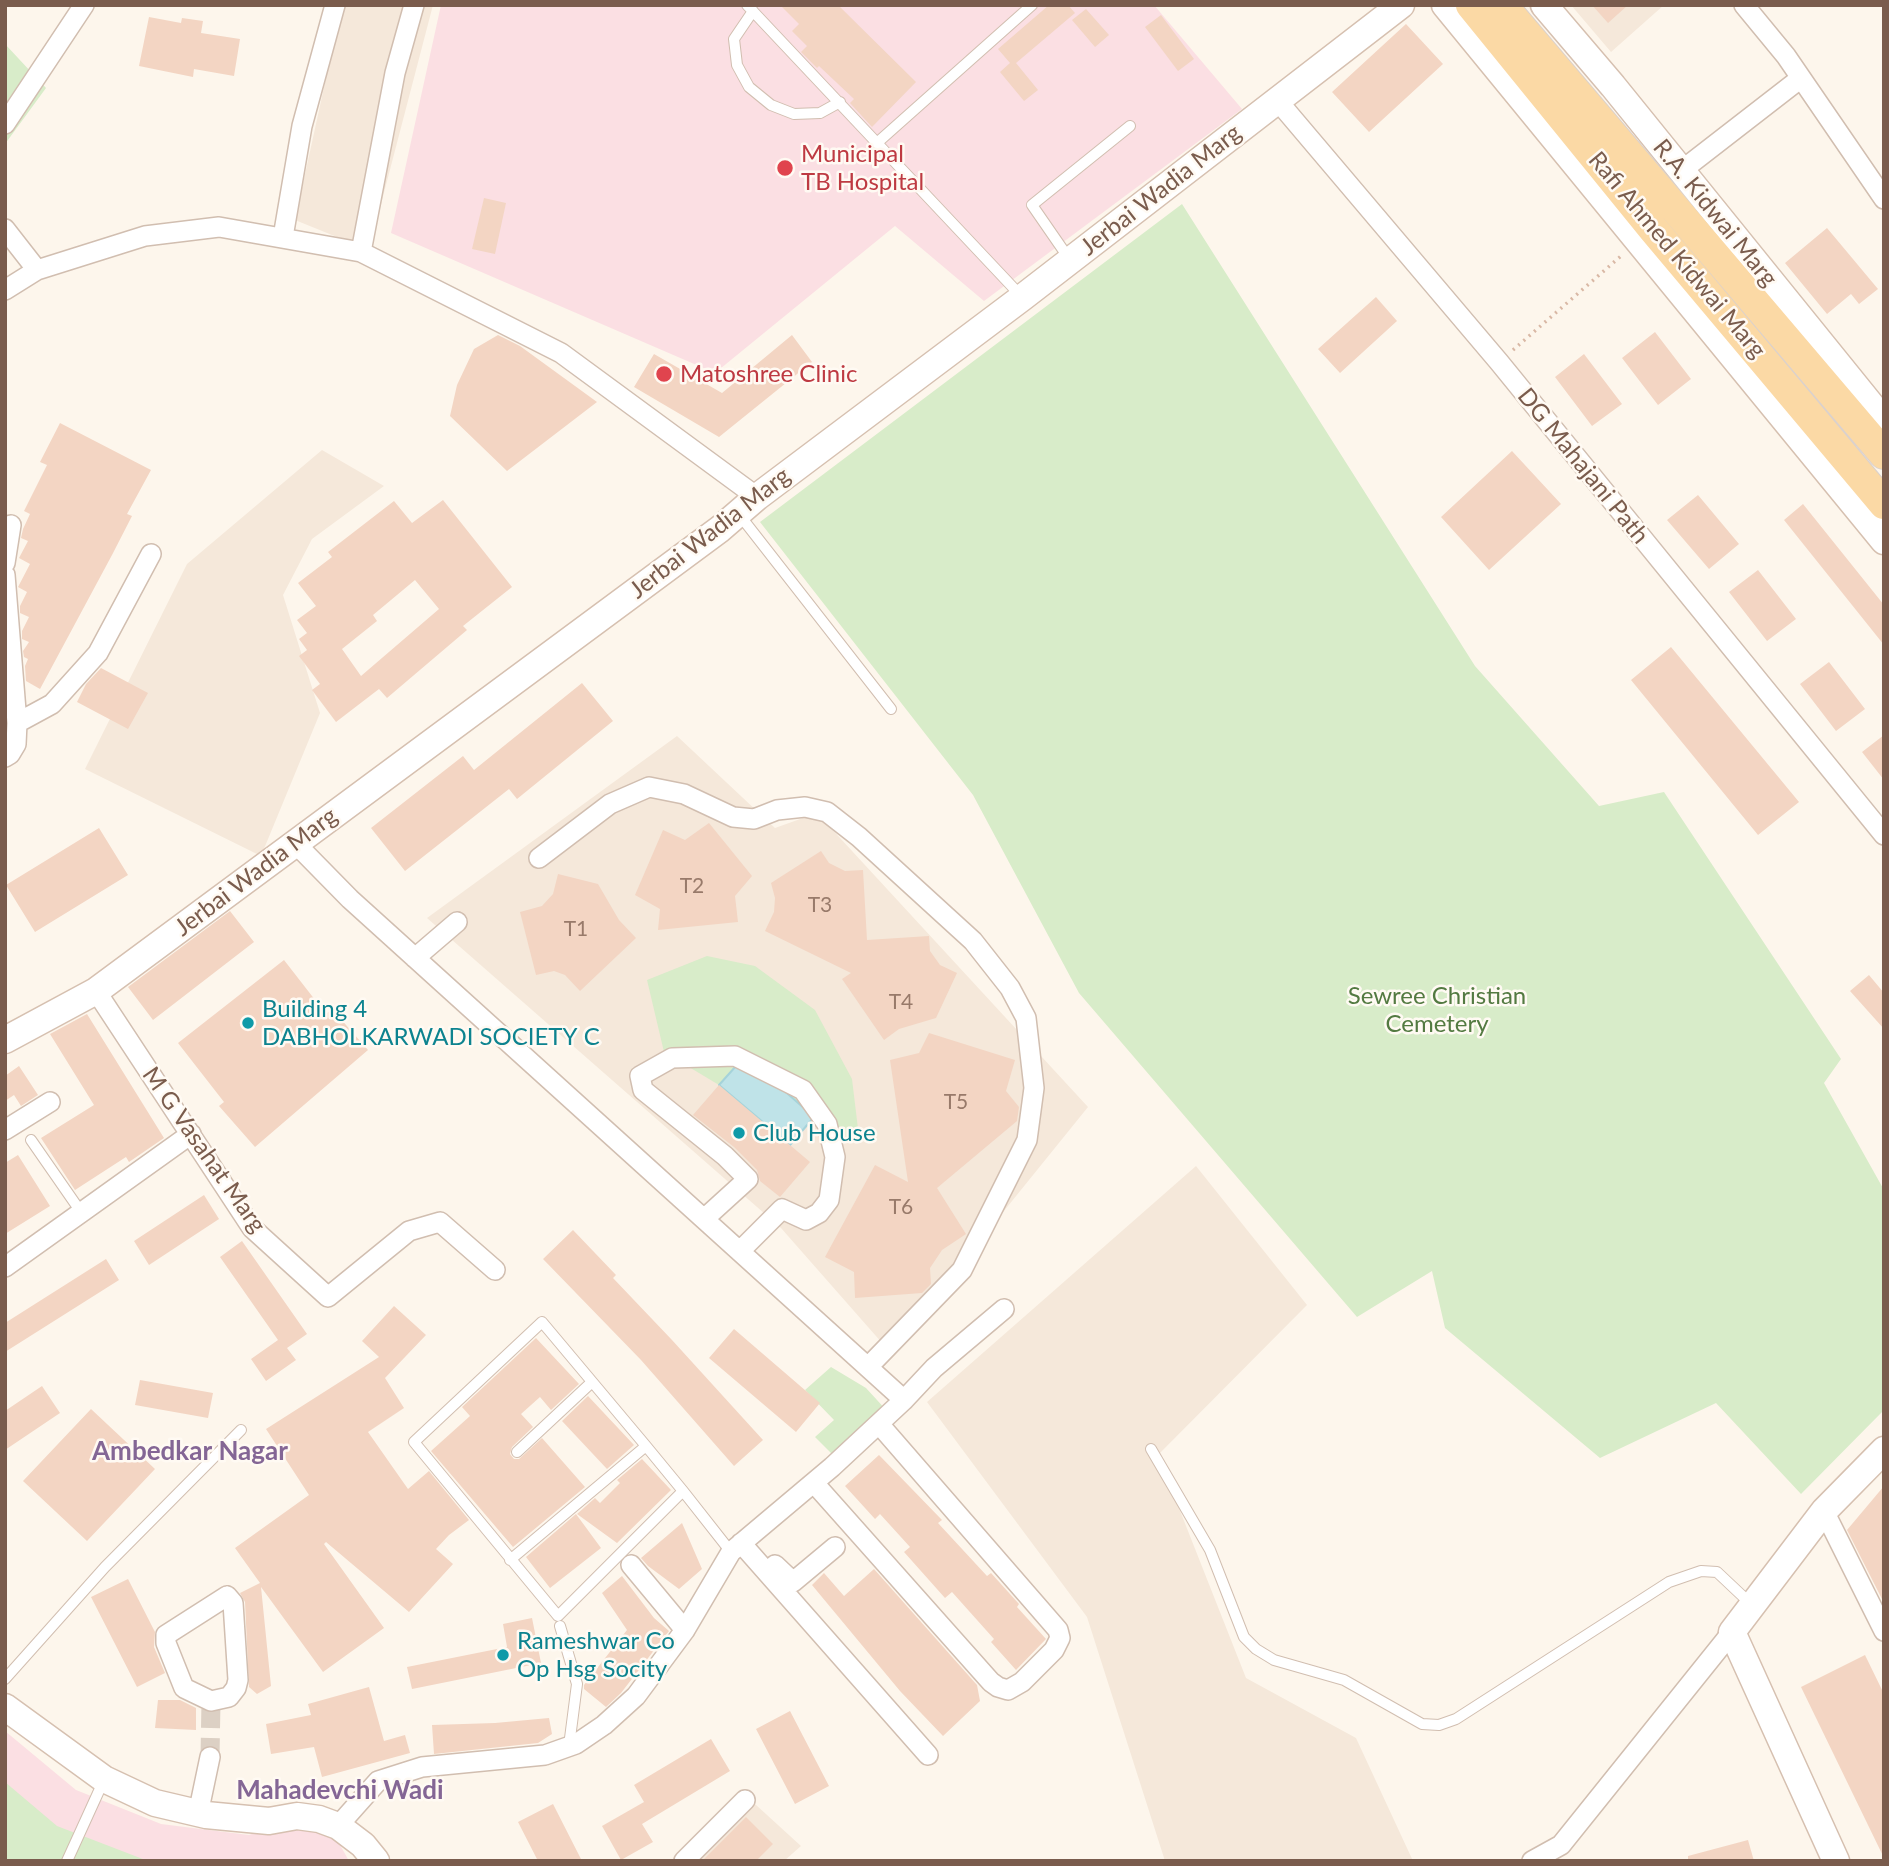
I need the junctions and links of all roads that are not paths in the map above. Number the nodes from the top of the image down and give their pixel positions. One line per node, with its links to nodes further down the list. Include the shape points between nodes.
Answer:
1 (83, 5): 15 (street)
2 (335, 5): 22 (street, via 302,126)
3 (414, 5): 23 (street, via 395,73)
4 (1032, 5): 17 (lane)
5 (1401, 5): 13 (main road, Jerbai Wadia Marg)
6 (1445, 5): 19 (main road)
7 (1471, 5): 19 (main road, Rafi Ahmed Kidwai Marg)
8 (1503, 5): 28 (main road)
9 (1544, 5): 18 (main road, R.A. Kidwai Marg)
10 (1744, 5): 12 (street)
11 (750, 8): 14 (lane); 14 (lane, via 734,39 737,65 749,87 771,105 794,114 820,113)
12 (1801, 78): 18 (street); 20 (street)
13 (1276, 100): 24 (main road, Jerbai Wadia Marg); 42 (street, DG Mahajani Path, via 1499,362)
14 (840, 102): 17 (lane)
15 (5, 124)
16 (1130, 126): 24 (lane, via 1032,205)
17 (878, 142): 27 (lane)
18 (1681, 171): 29 (main road, R.A. Kidwai Marg)
19 (1608, 189): 32 (main road, Rafi Ahmed Kidwai Marg); 35 (main road, via 1639,241)
20 (1884, 199)
21 (5, 229): 25 (street)
22 (283, 237): 23 (street); 25 (street, via 219,227 186,230 145,236)
23 (361, 252): 33 (street, via 561,353)
24 (1070, 260): 27 (main road, Jerbai Wadia Marg)
25 (37, 270): 26 (street)
26 (5, 290)
27 (1023, 297): 33 (main road, Jerbai Wadia Marg)
28 (1779, 330): 29 (main road); 31 (main road)
29 (1825, 350): 30 (main road, R.A. Kidwai Marg)
30 (1884, 421)
31 (1884, 454)
32 (1884, 504)
33 (748, 505): 39 (lane); 43 (main road, Jerbai Wadia Marg)
34 (11, 525): 37 (street)
35 (1884, 541)
36 (151, 554): 40 (street, via 98,653 52,704)
37 (5, 563)
38 (5, 575): 40 (street)
39 (891, 709)
40 (17, 723): 41 (street, via 16,744)
41 (5, 757)
42 (1884, 835)
43 (295, 843): 46 (street); 47 (main road, Jerbai Wadia Marg)
44 (540, 858): 59 (street, via 610,804 649,787 684,794 733,817 754,819 805,807 827,812 973,940 1010,988 1026,1018 1034,1088 1027,1140 962,1270)
45 (457, 922): 46 (street)
46 (415, 958): 54 (street)
47 (96, 991): 48 (main road, Jerbai Wadia Marg); 51 (street, M G Vasahat Marg)
48 (5, 1040)
49 (50, 1102): 50 (street)
50 (5, 1130)
51 (191, 1134): 53 (street); 57 (street, M G Vasahat Marg, via 252,1228 328,1297 409,1231 440,1222)
52 (31, 1140): 53 (lane)
53 (80, 1212): 56 (street)
54 (704, 1219): 55 (street); 55 (street, via 748,1179 643,1090 640,1076 672,1058 735,1056 803,1090 827,1124 835,1157 829,1200 819,1213 806,1220 782,1209)
55 (740, 1251): 59 (street)
56 (5, 1266)
57 (495, 1270)
58 (1004, 1309): 61 (street)
59 (868, 1367): 61 (street)
60 (592, 1382): 64 (lane); 67 (lane); 75 (lane, via 542,1322 414,1442)
61 (904, 1400): 62 (street)
62 (878, 1424): 68 (street); 68 (street, via 1058,1630 1060,1638 1054,1650 1022,1682 1008,1690 991,1682)
63 (241, 1430): 83 (lane, via 106,1567)
64 (646, 1446): 69 (lane); 75 (lane)
65 (1151, 1449): 78 (lane, via 1210,1550 1244,1637 1274,1660 1344,1679 1422,1724 1456,1719 1669,1582 1717,1572)
66 (1884, 1450): 71 (main road)
67 (517, 1452)
68 (814, 1483): 72 (street)
69 (683, 1491): 73 (lane); 75 (lane, via 558,1616)
70 (794, 1510): 72 (street)
71 (1824, 1511): 78 (main road); 81 (street)
72 (771, 1524): 73 (street)
73 (744, 1544): 77 (street); 80 (street)
74 (835, 1547): 77 (street, via 796,1581)
75 (510, 1559)
76 (631, 1565): 80 (street)
77 (782, 1581): 87 (street)
78 (1752, 1606): 82 (main road)
79 (560, 1626): 86 (lane, via 577,1684)
80 (685, 1630): 86 (street, via 636,1696 604,1725)
81 (1884, 1631)
82 (1732, 1632): 96 (street, via 1561,1845); 97 (main road)
83 (5, 1679)
84 (211, 1701): 84 (street, via 229,1697 238,1680 233,1603 227,1596 166,1636 184,1688)
85 (5, 1707): 89 (main road)
86 (569, 1747): 92 (street, via 545,1755 422,1767 378,1781)
87 (928, 1755)
88 (210, 1757): 91 (street)
89 (104, 1779): 91 (main road, via 155,1803); 93 (lane)
90 (745, 1800): 95 (street)
91 (198, 1814): 92 (main road, via 269,1821 297,1816)
92 (338, 1826): 94 (main road)
93 (67, 1861)
94 (376, 1861)
95 (684, 1861)
96 (1532, 1861)
97 (1836, 1861)

